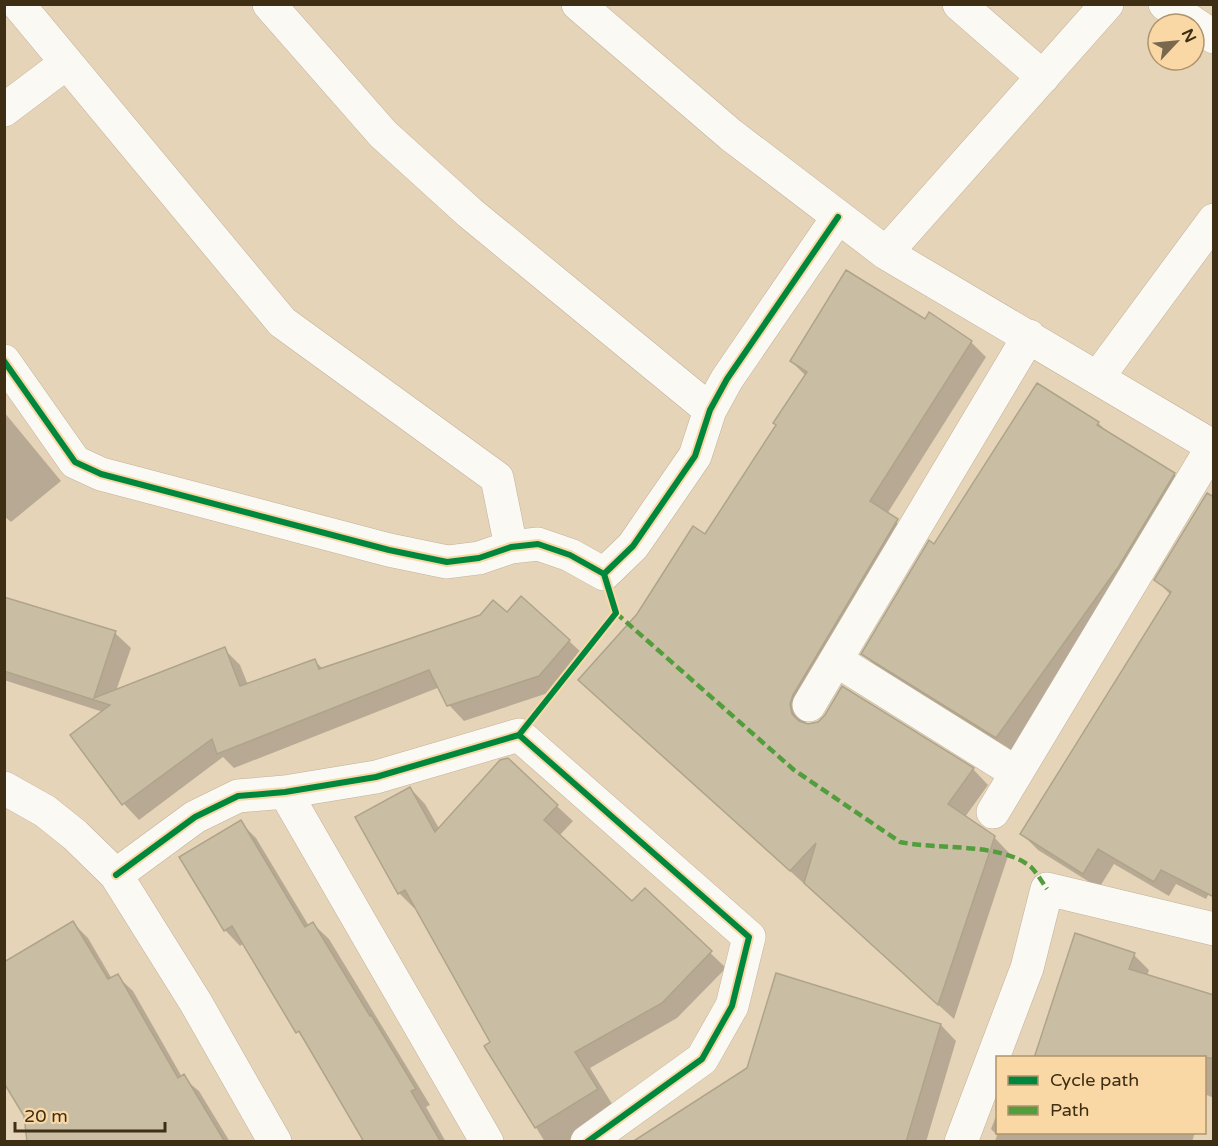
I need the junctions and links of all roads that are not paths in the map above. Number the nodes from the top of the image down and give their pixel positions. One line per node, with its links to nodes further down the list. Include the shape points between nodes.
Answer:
1 (18, 4): 8 (street)
2 (269, 4): 17 (street, via 383,134 470,213)
3 (578, 4): 11 (street, via 731,135)
4 (959, 4): 9 (street)
5 (1107, 4): 9 (street)
6 (1165, 4): 7 (street)
7 (1214, 37)
8 (65, 64): 10 (street); 19 (street, via 282,322 497,478)
9 (1043, 77): 13 (street)
10 (4, 110)
11 (838, 218): 13 (street); 17 (street, via 727,379)
12 (1214, 220): 16 (street)
13 (886, 253): 14 (street)
14 (1029, 336): 16 (street); 20 (street)
15 (4, 361): 19 (street, via 75,462 101,474 447,562 479,558)
16 (1098, 377): 18 (street)
17 (710, 410): 19 (street, via 695,456 633,546 604,574 570,555 538,544)
18 (1213, 447): 22 (street)
19 (511, 547)
20 (836, 660): 21 (street); 22 (street)
21 (809, 705)
22 (1015, 772): 25 (street)
23 (4, 788): 26 (street, via 60,823)
24 (285, 792): 26 (street, via 238,796 195,817); 29 (street); 30 (street, via 376,777 519,735 749,937 732,1006 702,1059)
25 (993, 812)
26 (116, 875): 28 (street, via 196,1003)
27 (1214, 929): 31 (street, via 1047,890 1026,968)
28 (275, 1142)
29 (487, 1142)
30 (587, 1142)
31 (961, 1142)

